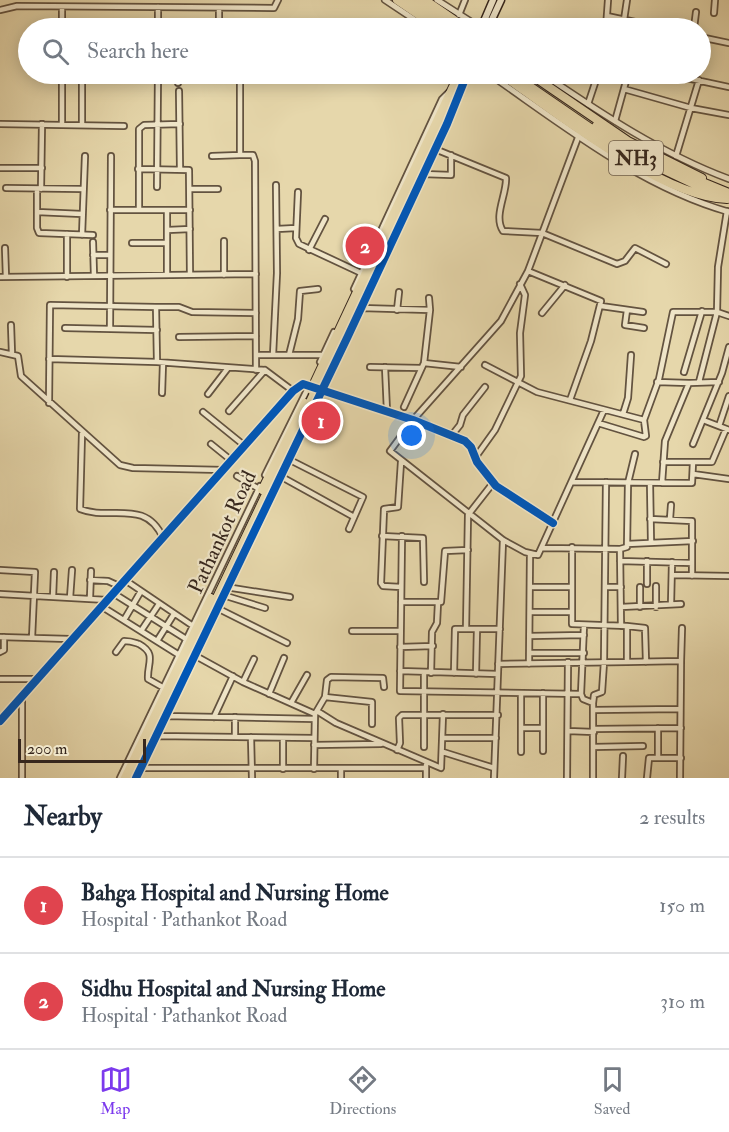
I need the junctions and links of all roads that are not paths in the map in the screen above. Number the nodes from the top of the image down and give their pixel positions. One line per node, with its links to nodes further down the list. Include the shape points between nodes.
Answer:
1 (214, 0): 16 (street)
2 (278, 0): 16 (street, via 276,8)
3 (385, 0): 26 (street)
4 (397, 0): 27 (highway)
5 (406, 0): 28 (highway)
6 (416, 0): 29 (highway)
7 (425, 0): 30 (highway)
8 (437, 0): 20 (street)
9 (465, 0): 20 (street)
10 (608, 0): 21 (street)
11 (627, 0): 34 (street)
12 (715, 0): 19 (street)
13 (496, 1): 22 (main road); 32 (main road)
14 (62, 7): 15 (street); 17 (street, via 16,6); 23 (street)
15 (158, 7): 16 (street); 24 (street)
16 (217, 8): 25 (street)
17 (0, 10)
18 (696, 12): 35 (street)
19 (714, 13)
20 (459, 15): 31 (street)
21 (607, 16): 33 (street)
22 (493, 17)
23 (62, 18)
24 (158, 18)
25 (218, 18)
26 (412, 18)
27 (423, 18)
28 (432, 18)
29 (442, 18)
30 (451, 18)
31 (464, 18)
32 (487, 18)
33 (616, 18)
34 (624, 18)
35 (695, 18)
36 (711, 39): 37 (street)
37 (729, 43)
38 (711, 83): 55 (street)
39 (62, 84): 67 (street)
40 (82, 84): 68 (street)
41 (158, 84): 69 (street)
42 (240, 84): 73 (street)
43 (454, 84): 57 (highway, Pathankot Road)
44 (461, 84): 182 (highway)
45 (464, 84): 72 (street)
46 (504, 84): 71 (street)
47 (515, 84): 94 (highway, via 640,167 710,198)
48 (528, 84): 61 (highway, NH3)
49 (533, 84): 61 (highway, NH3)
50 (545, 84): 94 (highway, via 628,141)
51 (558, 84): 59 (street)
52 (595, 84): 59 (street)
53 (625, 84): 56 (street)
54 (698, 84): 60 (street)
55 (729, 87)
56 (624, 89): 60 (street); 63 (street)
57 (451, 90): 121 (street, via 442,99); 161 (highway, Pathankot Road)
58 (179, 91): 66 (street)
59 (588, 104): 63 (street)
60 (691, 108): 62 (street); 78 (street)
61 (571, 112): 94 (highway, NH3, via 656,163)
62 (729, 115)
63 (615, 121): 78 (street)
64 (0, 124): 65 (street)
65 (42, 124): 67 (street); 80 (street)
66 (180, 124): 69 (street); 81 (street)
67 (62, 125): 68 (street)
68 (82, 125): 70 (street)
69 (157, 125): 82 (street, via 139,129); 83 (street)
70 (124, 126)
71 (579, 135): 100 (street, via 654,181); 107 (street)
72 (435, 148): 74 (street); 84 (street)
73 (240, 155): 77 (street); 122 (street, via 255,158)
74 (451, 155): 84 (street, via 451,175); 107 (street, via 506,178 501,229)
75 (85, 156): 90 (street)
76 (111, 156): 95 (street)
77 (212, 156)
78 (676, 156): 85 (street)
79 (0, 168): 80 (street)
80 (42, 168): 89 (street)
81 (180, 168): 83 (street); 91 (street, via 189,170)
82 (138, 169): 83 (street); 96 (street)
83 (156, 169): 87 (street)
84 (423, 174): 138 (street)
85 (729, 179)
86 (276, 185): 104 (street)
87 (157, 187)
88 (6, 189): 89 (street)
89 (39, 189): 90 (street); 99 (street)
90 (83, 189): 101 (street)
91 (190, 189): 92 (street); 98 (street)
92 (218, 189)
93 (298, 192): 103 (street)
94 (729, 196)
95 (110, 210): 96 (street); 118 (street)
96 (139, 210): 97 (street)
97 (167, 210): 98 (street); 105 (street)
98 (190, 210): 106 (street)
99 (37, 212): 101 (street); 108 (street, via 39,233)
100 (728, 212): 144 (street, via 717,267)
101 (82, 214): 109 (street)
102 (325, 219): 116 (street)
103 (297, 228): 104 (street); 116 (street, via 297,242)
104 (277, 229): 159 (street)
105 (168, 230): 106 (street); 114 (street)
106 (190, 230): 124 (street)
107 (542, 233): 119 (street, via 617,264 625,261 635,248); 120 (street)
108 (67, 234): 109 (street); 126 (street)
109 (82, 235): 110 (street)
110 (93, 235)
111 (224, 241): 125 (street)
112 (93, 242): 117 (street)
113 (132, 243): 114 (street)
114 (167, 243): 123 (street)
115 (5, 248): 129 (street)
116 (309, 250): 121 (street)
117 (93, 255): 118 (street); 127 (street)
118 (110, 255): 128 (street)
119 (666, 264)
120 (528, 271): 130 (street); 131 (street)
121 (362, 273): 161 (street)
122 (256, 274): 125 (street); 146 (street)
123 (167, 275): 124 (street); 128 (street)
124 (190, 275): 125 (street)
125 (224, 275)
126 (67, 276): 127 (street); 129 (street)
127 (94, 276): 128 (street)
128 (110, 276): 135 (street)
129 (3, 277)
130 (520, 284): 169 (street, via 501,321); 180 (street, via 525,295)
131 (565, 285): 136 (street, via 600,299); 145 (street)
132 (318, 289): 160 (street, via 300,291)
133 (399, 292): 139 (street)
134 (429, 298): 140 (street)
135 (110, 305): 137 (street); 151 (street); 163 (street, via 50,305)
136 (601, 306): 141 (street); 187 (street)
137 (156, 307): 146 (street); 152 (street)
138 (361, 308): 139 (street); 182 (street)
139 (397, 310): 140 (street)
140 (430, 310): 165 (street)
141 (627, 310): 143 (street); 150 (street, via 625,325)
142 (702, 311): 144 (street); 173 (street); 176 (street, via 672,313)
143 (643, 312)
144 (717, 312): 147 (street); 177 (street)
145 (542, 313)
146 (256, 314): 153 (street)
147 (729, 316)
148 (11, 325): 157 (street)
149 (65, 328): 151 (street)
150 (644, 328)
151 (110, 329): 152 (street)
152 (156, 330): 164 (street)
153 (256, 336): 154 (street); 158 (street)
154 (179, 337)
155 (729, 346): 174 (street)
156 (0, 352): 157 (street)
157 (12, 354): 188 (street, via 19,358 21,376)
158 (256, 355): 159 (street); 171 (street)
159 (273, 355): 160 (street)
160 (289, 355): 161 (street)
161 (325, 355): 182 (highway, Pathankot Road)
162 (631, 355): 194 (street)
163 (49, 359): 164 (street); 188 (street)
164 (160, 363): 170 (street); 184 (street)
165 (423, 365): 168 (street); 169 (street); 189 (street)
166 (485, 365): 180 (street)
167 (370, 367): 168 (street)
168 (384, 367): 192 (street)
169 (461, 367): 195 (street)
170 (228, 368): 171 (street); 185 (street)
171 (256, 370): 172 (street)
172 (265, 370): 183 (street); 191 (street)
173 (684, 372)
174 (722, 373): 175 (street); 178 (street)
175 (729, 373)
176 (657, 382): 179 (street); 196 (street)
177 (699, 382): 178 (street); 179 (street)
178 (719, 382): 197 (street)
179 (689, 383): 211 (street, via 665,441)
180 (518, 384): 187 (street); 207 (street, via 489,440)
181 (485, 387): 202 (street, via 462,415)
182 (316, 388): 183 (street, via 303,384); 192 (street); 208 (street); 224 (street); 403 (highway, Pathankot Road, via 274,462); 404 (highway)
183 (293, 391): 205 (street)
184 (162, 393)
185 (208, 394)
186 (729, 396): 199 (street)
187 (570, 400): 190 (street)
188 (49, 403): 201 (street)
189 (404, 407)
190 (604, 410): 194 (street); 198 (street)
191 (229, 411)
192 (387, 411): 195 (street)
193 (203, 412): 205 (street)
194 (623, 414): 196 (street)
195 (413, 420): 202 (street); 210 (street, via 390,449)
196 (644, 420): 198 (street, via 644,437)
197 (703, 420): 199 (street); 204 (street)
198 (597, 423): 218 (street)
199 (719, 426): 200 (street)
200 (727, 430): 212 (street, via 713,461)
201 (82, 433): 213 (street, via 123,467); 234 (street, via 80,509 129,512 152,521)
202 (452, 435): 207 (street, via 469,444)
203 (212, 444): 209 (street)
204 (693, 444)
205 (245, 446): 209 (street)
206 (635, 454): 221 (street)
207 (475, 458): 220 (street)
208 (288, 459): 216 (street); 227 (street, via 363,497)
209 (232, 461): 213 (street)
210 (401, 462): 226 (street); 232 (street, via 398,507 384,509)
211 (663, 462): 212 (street); 223 (street)
212 (693, 462): 214 (street)
213 (225, 470): 234 (street)
214 (693, 474): 217 (street); 223 (street, via 692,483)
215 (237, 476): 224 (street)
216 (280, 476): 227 (street); 263 (street)
217 (729, 479)
218 (572, 482): 219 (street); 230 (street)
219 (606, 482): 221 (street); 240 (street)
220 (493, 483): 226 (street); 230 (street)
221 (628, 483): 222 (street); 238 (street)
222 (650, 483): 223 (street); 228 (street)
223 (662, 483)
224 (259, 489): 298 (street)
225 (671, 505): 229 (street)
226 (468, 514): 235 (street); 243 (street)
227 (354, 517): 231 (street)
228 (650, 519): 229 (street); 237 (street)
229 (670, 519): 236 (street, via 691,520)
230 (553, 524): 241 (street)
231 (349, 529)
232 (382, 536): 233 (street); 264 (street, via 381,585)
233 (402, 536): 258 (street, via 424,540); 264 (street)
234 (163, 538): 257 (street)
235 (503, 540): 244 (street); 304 (street)
236 (693, 541): 237 (street); 248 (street)
237 (651, 542): 238 (street)
238 (627, 544): 242 (street)
239 (572, 547): 240 (street); 241 (street); 265 (street)
240 (606, 547): 242 (street); 266 (street)
241 (542, 548): 244 (street, via 540,554)
242 (620, 549): 245 (street)
243 (468, 550): 280 (street, via 445,551); 302 (street)
244 (530, 554): 261 (street)
245 (620, 561): 246 (street); 267 (street)
246 (647, 561): 247 (street); 259 (street)
247 (672, 562): 248 (street); 253 (street)
248 (692, 563): 254 (street)
249 (0, 570): 273 (street, via 35,572)
250 (72, 570): 276 (street)
251 (91, 571): 256 (street)
252 (54, 572): 274 (street)
253 (672, 575): 254 (street); 282 (street)
254 (692, 576): 255 (street)
255 (729, 576)
256 (90, 580): 260 (street); 277 (street)
257 (125, 580): 260 (street); 269 (street)
258 (424, 582)
259 (647, 584)
260 (119, 586): 270 (street)
261 (530, 586): 265 (street); 291 (street)
262 (656, 586): 288 (street)
263 (226, 587): 272 (street); 275 (street)
264 (401, 587): 279 (street)
265 (572, 587): 292 (street)
266 (605, 587): 267 (street); 297 (street)
267 (621, 587): 286 (street)
268 (640, 587): 287 (street)
269 (141, 591): 281 (street); 285 (street)
270 (113, 593): 278 (street); 285 (street)
271 (0, 594): 273 (street)
272 (223, 595): 289 (street); 290 (street)
273 (36, 596): 274 (street); 311 (street)
274 (53, 597): 276 (street)
275 (290, 597)
276 (70, 598): 277 (street)
277 (90, 598): 278 (street)
278 (107, 600): 284 (street)
279 (401, 602): 280 (street); 307 (street)
280 (438, 603): 316 (street)
281 (159, 604): 293 (street); 294 (street)
282 (671, 604): 283 (street); 288 (street)
283 (681, 604)
284 (101, 606): 295 (street); 312 (street)
285 (132, 606): 294 (street); 295 (street)
286 (621, 607): 287 (street); 299 (street)
287 (640, 607): 288 (street)
288 (656, 607)
289 (217, 608): 315 (street); 323 (street)
290 (265, 608)
291 (530, 612): 292 (street); 309 (street)
292 (572, 612): 296 (street, via 572,624)
293 (174, 614): 298 (street); 300 (street)
294 (150, 618): 300 (street); 305 (street)
295 (124, 620): 305 (street)
296 (584, 625): 297 (street); 308 (street)
297 (605, 625): 299 (street); 328 (street)
298 (193, 626): 313 (street)
299 (624, 626): 329 (street); 330 (street, via 645,628)
300 (166, 627): 313 (street); 314 (street)
301 (682, 628): 326 (street)
302 (466, 629): 303 (street); 337 (street, via 454,630)
303 (477, 629): 304 (street); 338 (street)
304 (500, 629): 332 (street)
305 (141, 631): 314 (street)
306 (352, 631): 307 (street)
307 (400, 631): 317 (street)
308 (584, 634): 309 (street); 321 (street)
309 (530, 636): 320 (street)
310 (2, 638): 311 (street); 318 (street, via 4,650)
311 (32, 638): 312 (street)
312 (70, 639): 343 (street)
313 (186, 639): 322 (street)
314 (157, 641): 322 (street)
315 (287, 643)
316 (433, 646): 317 (street); 336 (street)
317 (400, 647): 334 (street)
318 (0, 652)
319 (116, 652): 346 (street, via 124,641 146,648 151,658 148,679)
320 (530, 653): 321 (street); 333 (street)
321 (584, 653): 331 (street)
322 (179, 655): 346 (street)
323 (194, 656): 341 (street); 364 (street)
324 (284, 658): 351 (street)
325 (254, 659): 344 (street)
326 (681, 661): 330 (street); 358 (street)
327 (568, 662): 331 (street); 333 (street); 352 (street)
328 (604, 662): 329 (street); 331 (street); 356 (street, via 602,692 594,694)
329 (627, 662): 330 (street)
330 (646, 662)
331 (584, 663): 353 (street)
332 (498, 664): 333 (street); 339 (street)
333 (529, 664)
334 (400, 671): 335 (street); 347 (street, via 400,692)
335 (424, 673): 336 (street); 347 (street)
336 (431, 673): 337 (street)
337 (454, 674): 338 (street)
338 (476, 674): 339 (street)
339 (498, 674): 348 (street)
340 (307, 675): 357 (street)
341 (232, 676): 344 (street); 365 (street)
342 (0, 679): 343 (street)
343 (35, 679): 354 (street)
344 (243, 682): 351 (street)
345 (384, 687): 355 (street, via 383,678 331,677 326,682)
346 (164, 688): 402 (street)
347 (424, 692): 348 (street); 360 (street)
348 (499, 693): 349 (street); 363 (street)
349 (521, 693): 350 (street); 369 (street)
350 (543, 693): 352 (street); 370 (street)
351 (269, 694): 357 (street)
352 (568, 694): 353 (street); 373 (street)
353 (581, 694): 356 (street)
354 (22, 696): 367 (street); 401 (street)
355 (325, 697): 362 (street); 368 (street, via 372,702)
356 (593, 703): 359 (street)
357 (291, 704): 362 (street)
358 (680, 709): 359 (street); 372 (street)
359 (594, 710): 374 (street)
360 (424, 714): 361 (street); 385 (street); 387 (street, via 400,716)
361 (443, 714): 363 (street); 380 (street)
362 (315, 715): 366 (street); 379 (street); 382 (street)
363 (498, 715): 381 (street)
364 (165, 716): 365 (street); 375 (street)
365 (214, 717): 366 (street)
366 (235, 717): 376 (street)
367 (0, 721)
368 (372, 724)
369 (521, 728): 370 (street); 390 (street)
370 (543, 728): 388 (street)
371 (658, 728): 372 (street); 374 (street); 392 (street)
372 (681, 728): 393 (street)
373 (568, 731): 374 (street); 410 (street)
374 (594, 731): 386 (street)
375 (156, 736): 376 (street); 395 (street)
376 (235, 737): 377 (street)
377 (251, 737): 378 (street); 398 (street)
378 (283, 738): 379 (street); 399 (street)
379 (314, 738): 383 (street)
380 (443, 738): 381 (street); 389 (street)
381 (496, 738): 397 (street)
382 (384, 744): 383 (street); 387 (street)
383 (314, 745): 400 (street)
384 (643, 746): 386 (street)
385 (424, 747)
386 (593, 747): 411 (street)
387 (397, 750): 394 (street)
388 (543, 751)
389 (442, 752): 394 (street, via 442,768); 397 (street)
390 (521, 752)
391 (623, 756): 412 (street)
392 (658, 758): 393 (street); 413 (street, via 648,759)
393 (681, 758): 414 (street)
394 (426, 765): 396 (street); 408 (street)
395 (141, 768): 398 (street); 405 (street)
396 (341, 768): 400 (street); 407 (street)
397 (494, 768): 409 (street)
398 (252, 769): 399 (street); 406 (street)
399 (283, 769): 400 (street)
400 (314, 769)
401 (22, 778)
402 (120, 778)
403 (125, 778)
404 (131, 778)
405 (136, 778)
406 (252, 778)
407 (340, 778)
408 (426, 778)
409 (494, 778)
410 (567, 778)
411 (593, 778)
412 (622, 778)
413 (647, 778)
414 (680, 778)

